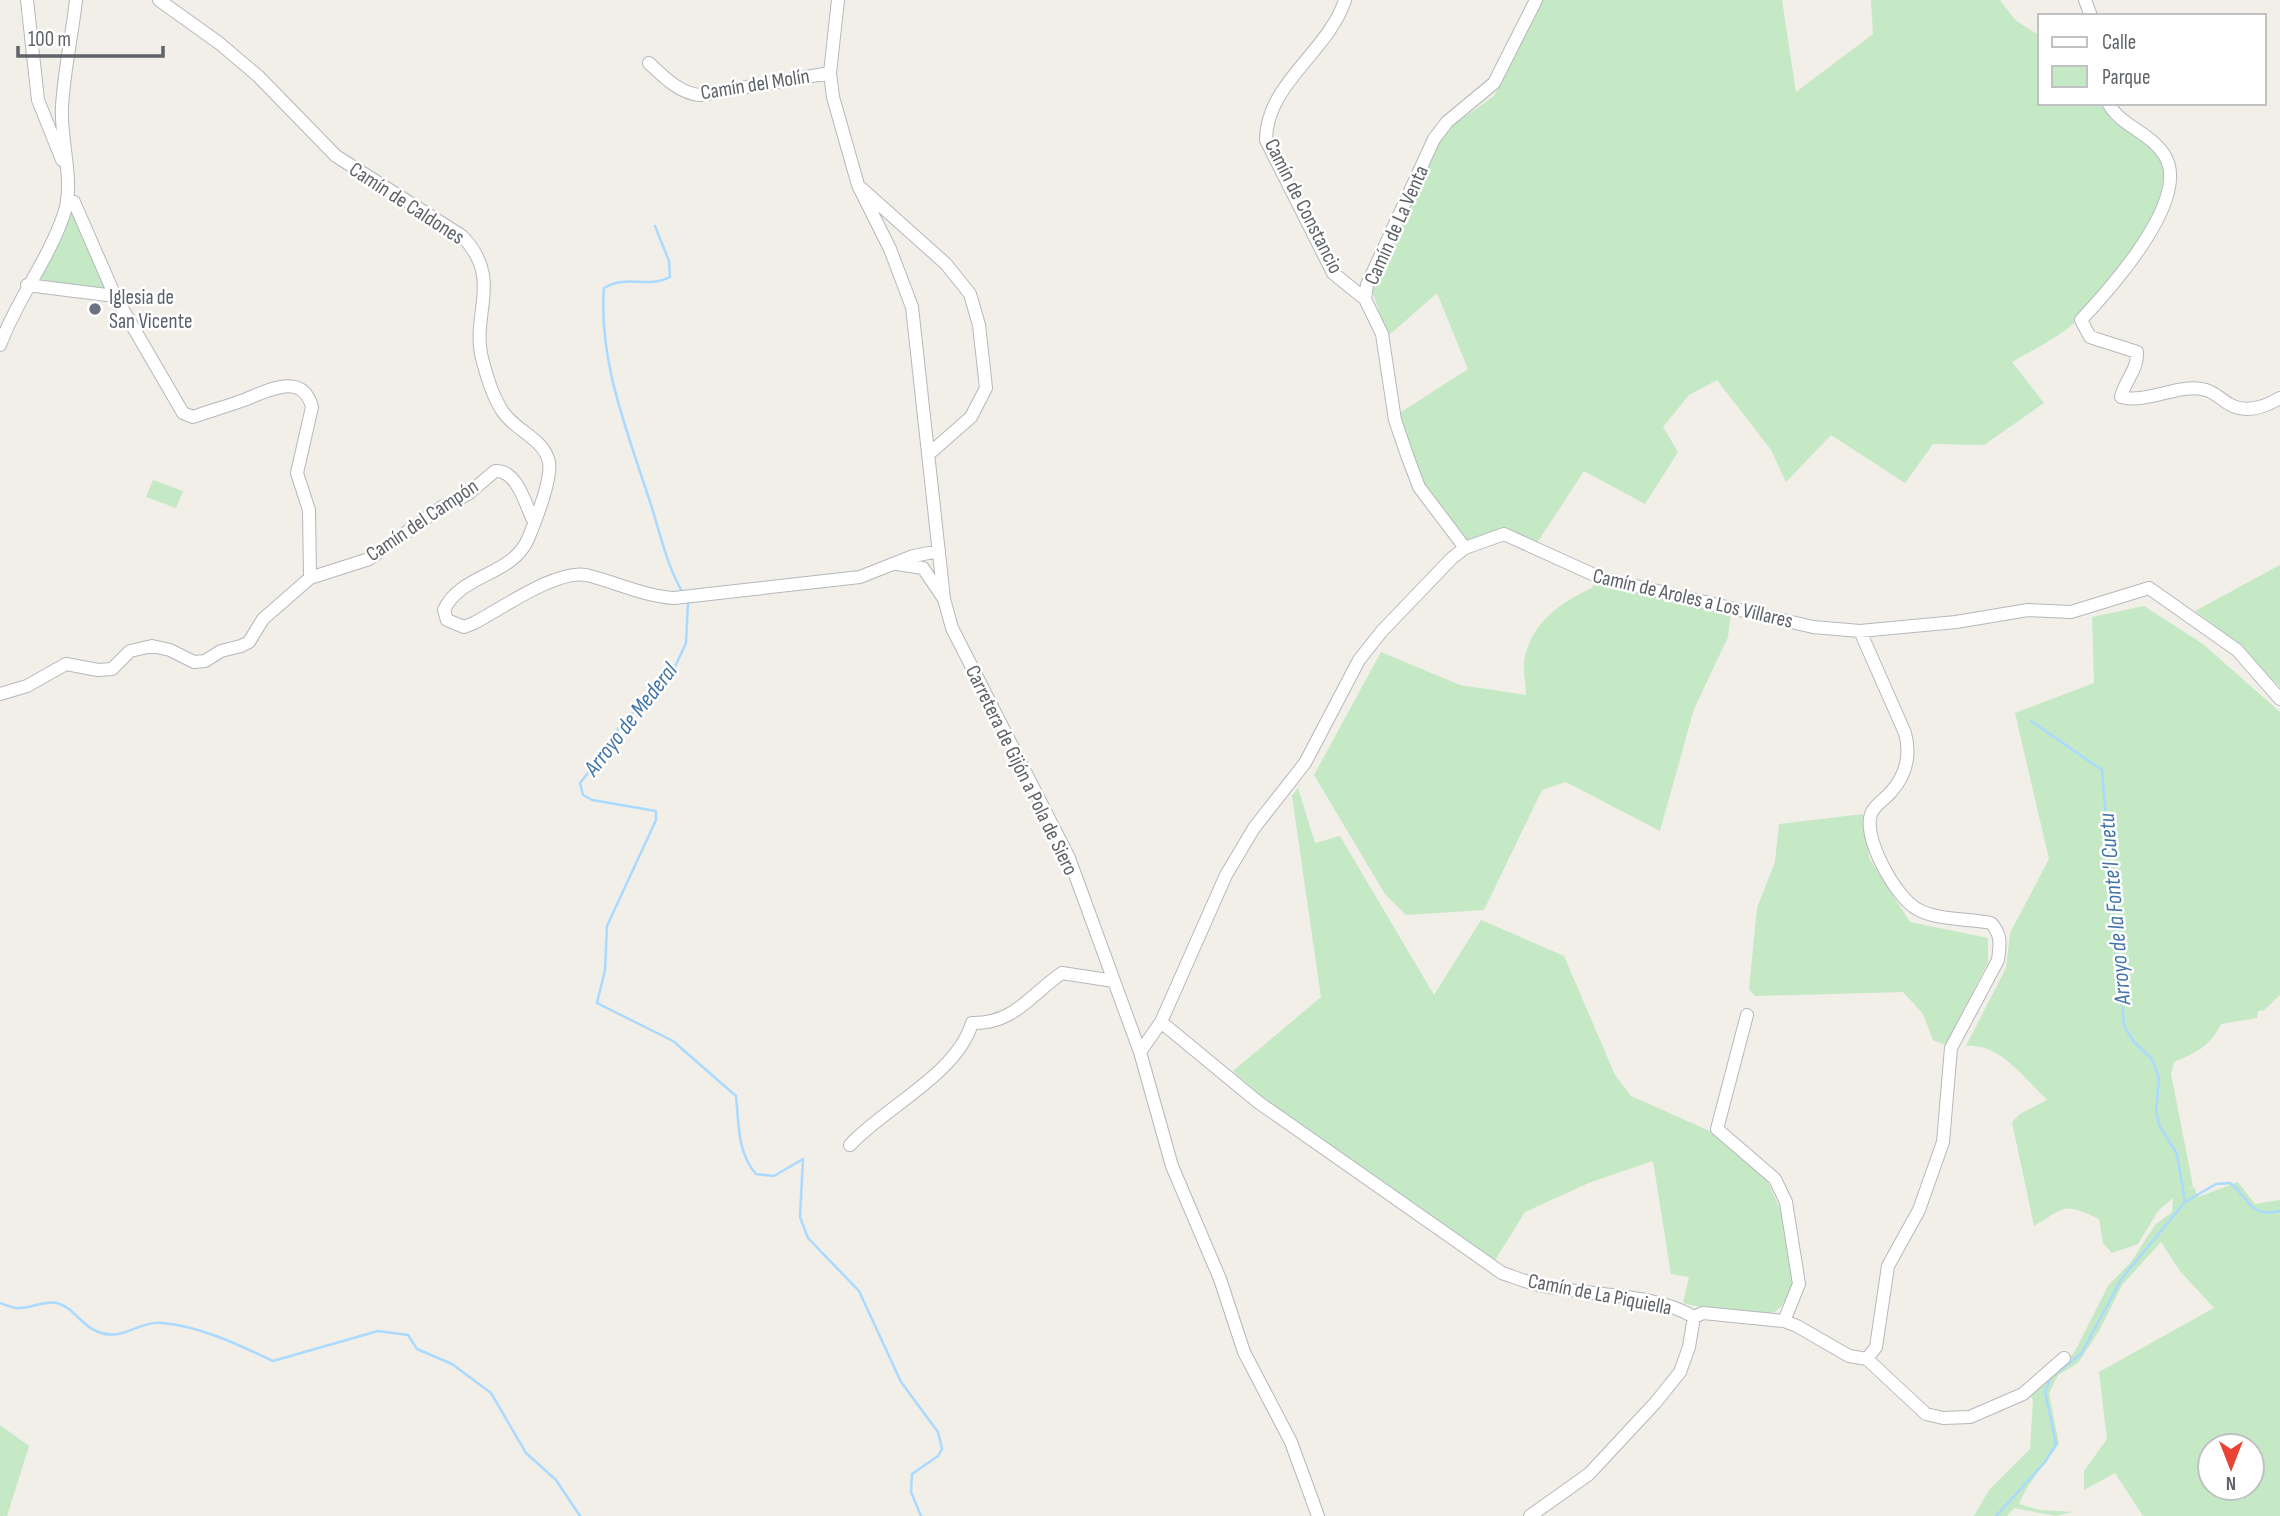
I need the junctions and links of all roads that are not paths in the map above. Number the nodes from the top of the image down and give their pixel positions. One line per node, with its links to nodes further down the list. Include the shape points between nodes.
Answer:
1 (27, 0): 10 (street, via 38,100)
2 (76, 0): 10 (street, via 62,109)
3 (159, 0): 19 (street, Camín de Caldones, via 258,76 336,156 463,236 473,247 486,281 479,336 492,392 514,425 546,452 550,464)
4 (838, 0): 8 (street, Carretera de Gijón a Pola de Siero)
5 (1345, 0): 15 (street, Camín de Constancio, via 1332,28 1273,106 1266,140 1333,273)
6 (1536, 0): 15 (street, Camín de La Venta, via 1494,83 1447,122 1434,139 1367,285)
7 (649, 62): 8 (street, Camín del Molín, via 666,80 699,95)
8 (830, 73): 11 (street, Carretera de Gijón a Pola de Siero, via 832,97)
9 (2109, 105): 17 (street, via 2114,115 2157,146 2168,160 2169,187 2162,211 2114,286 2081,320 2090,337 2137,352 2138,364 2121,397 2133,400 2205,389 2233,407 2262,409)
10 (65, 167): 12 (street)
11 (858, 185): 18 (street, Carretera de Gijón a Pola de Siero, via 906,285); 18 (street, via 946,264 970,294 979,325 986,388 971,417)
12 (67, 199): 13 (street, via 44,259); 14 (street, via 74,202)
13 (27, 285): 14 (street); 16 (street)
14 (115, 296): 24 (street, via 183,414 193,417 282,385 299,388 309,397 312,407 298,472 309,510)
15 (1365, 299): 20 (street, Camín de La Venta, via 1382,334 1395,420 1419,487)
16 (0, 345)
17 (2280, 398)
18 (930, 453): 21 (street, Carretera de Gijón a Pola de Siero)
19 (533, 520): 22 (street, Camín de Caldones, via 519,554 448,600 443,610 447,620 464,627 548,583 575,574 674,598 860,577); 24 (street, Camín del Campón, via 515,481 495,471 378,553)
20 (1465, 548): 26 (street, Camín de Aroles a Los Villares, via 1504,534 1601,578 1813,626); 31 (street, Camín de Aroles a Los Villares, via 1359,660 1305,763 1254,828 1226,875)
21 (940, 556): 22 (street, Camín de Caldones); 23 (street); 25 (street, Carretera de Gijón a Pola de Siero)
22 (893, 564): 23 (street, Camín de Caldones)
23 (923, 568): 25 (street)
24 (310, 578): 27 (street, Camín del Campón, via 263,618 249,642 205,661 194,662 152,646 135,648 111,669 66,664 38,681)
25 (944, 599): 29 (street, Carretera de Gijón a Pola de Siero, via 952,628 1069,858)
26 (1860, 631): 28 (street, Camín de Aroles a Los Villares, via 2028,610 2071,612 2149,588 2237,650); 37 (street, via 1909,749 1899,782 1871,814 1870,835 1878,854 1902,896 1916,909 1991,923 2000,944 1998,960 1951,1048 1943,1142 1919,1210 1888,1266 1876,1347)
27 (0, 694)
28 (2280, 699)
29 (1114, 981): 32 (street, Carretera de Gijón a Pola de Siero); 33 (street, via 1062,973 1010,1015 999,1021 972,1023 951,1058)
30 (1747, 1015): 35 (street, via 1717,1129 1775,1179 1786,1202 1799,1284)
31 (1161, 1022): 32 (street, Camín de Aroles a Los Villares); 34 (street, Camín de La Piquiella, via 1258,1102 1502,1273 1538,1285 1673,1308)
32 (1140, 1052): 38 (street, Carretera de Gijón a Pola de Siero, via 1172,1166 1220,1279 1244,1352 1291,1442)
33 (850, 1145)
34 (1694, 1317): 35 (street, Camín de La Piquiella, via 1703,1313); 39 (street, via 1680,1372 1656,1402 1589,1474)
35 (1784, 1321): 37 (street, Camín de La Piquiella, via 1849,1356)
36 (2064, 1358): 37 (street, Camín de La Piquiella, via 2023,1394 1970,1417 1943,1418 1926,1414)
37 (1867, 1359)
38 (1318, 1516)
39 (1531, 1516)

